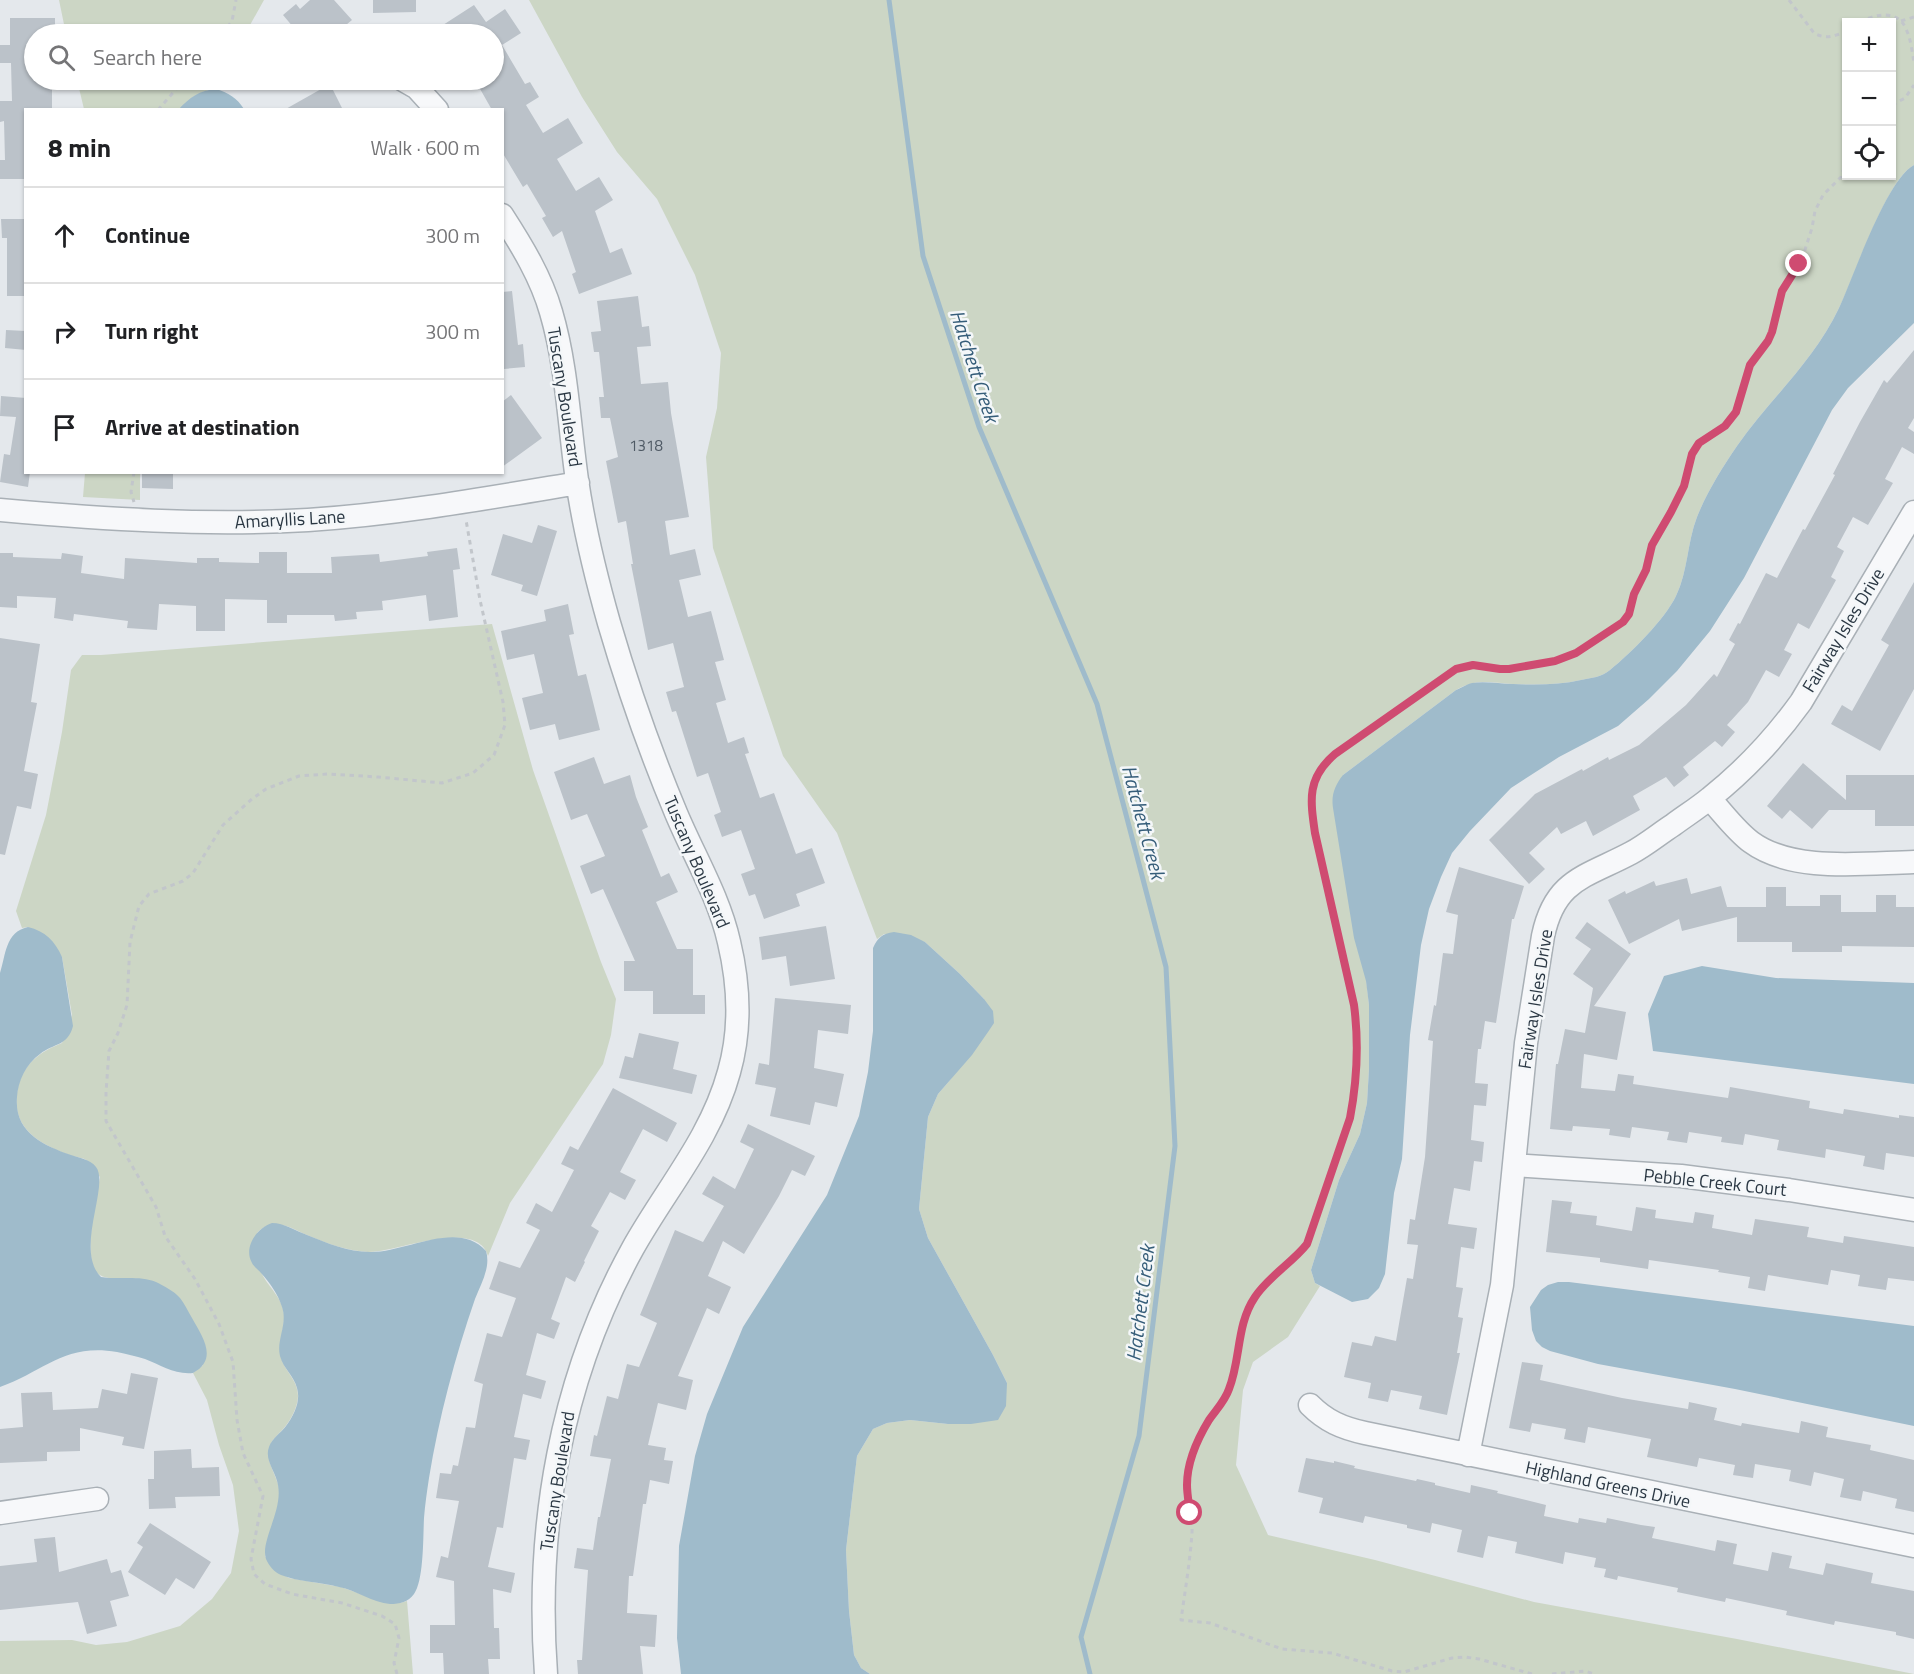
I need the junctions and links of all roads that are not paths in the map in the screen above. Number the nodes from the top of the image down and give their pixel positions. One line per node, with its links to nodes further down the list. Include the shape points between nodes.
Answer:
1 (419, 90): 2 (street)
2 (434, 108)
3 (504, 218): 4 (street, Tuscany Boulevard, via 529,260 550,309)
4 (578, 483): 5 (street, Amaryllis Lane, via 411,510 308,520 209,523); 16 (street, Tuscany Boulevard, via 610,624 642,726 728,938 738,1007 730,1069 711,1121 614,1284 571,1397 547,1529 543,1598)
5 (0, 510)
6 (1914, 512): 7 (street, Fairway Isles Drive, via 1796,708 1763,748)
7 (1710, 799): 8 (street, via 1746,838 1784,858 1818,863); 9 (street, Fairway Isles Drive, via 1632,852 1581,877 1553,906 1531,1008)
8 (1914, 862)
9 (1514, 1165): 10 (street, Pebble Creek Court, via 1681,1176); 12 (street, Fairway Isles Drive, via 1502,1285)
10 (1914, 1210)
11 (1310, 1405): 12 (street, Highland Greens Drive, via 1326,1420 1349,1429)
12 (1468, 1455): 15 (street, Highland Greens Drive)
13 (98, 1499): 14 (street)
14 (0, 1513)
15 (1914, 1546)
16 (546, 1674)

